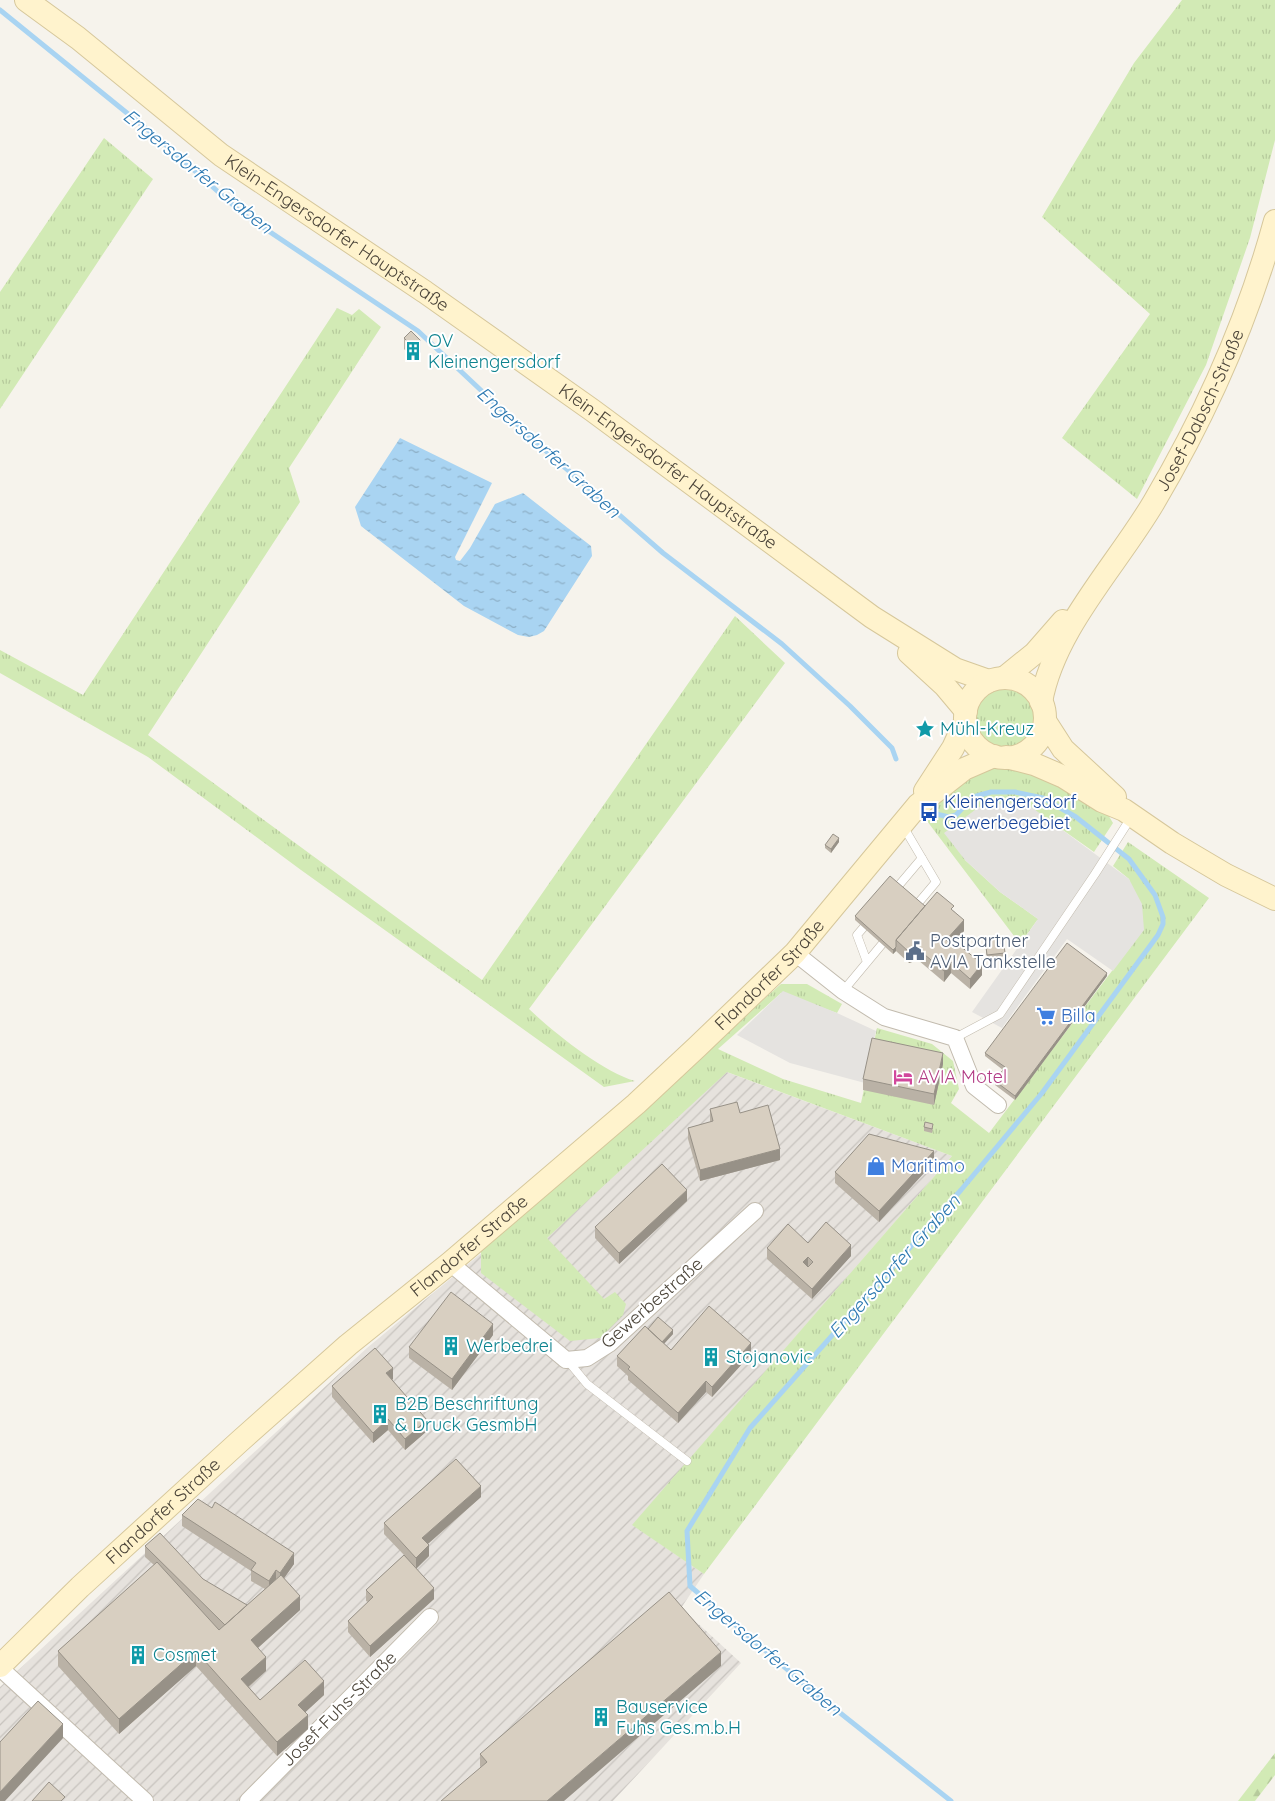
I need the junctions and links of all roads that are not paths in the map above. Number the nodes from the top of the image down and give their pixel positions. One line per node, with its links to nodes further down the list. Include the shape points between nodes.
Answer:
1 (26, 0): 4 (main road, Klein-Engersdorfer Hauptstraße, via 78,38 221,155 584,405)
2 (1275, 221): 3 (main road, Josef-Dabsch-Straße, via 1246,312 1205,408 1153,504)
3 (1096, 586): 5 (main road, Josef-Dabsch-Straße, via 1035,653); 6 (main road, Josef-Dabsch-Straße, via 1058,652 1045,682)
4 (872, 618): 5 (main road, via 955,669); 7 (main road, via 945,686)
5 (997, 679): 6 (main road, via 1018,680 1027,685 1036,693); 7 (main road, via 972,696)
6 (1043, 712): 8 (main road, via 1040,737 1030,748 1021,754); 10 (main road, via 1063,749 1110,790)
7 (965, 717): 8 (main road, via 974,743); 9 (main road, Flandorfer Straße, via 954,748)
8 (1000, 757): 9 (main road, Flandorfer Straße, via 964,768); 10 (main road, via 1050,770 1102,801)
9 (918, 805): 11 (main road, Flandorfer Straße)
10 (1128, 812): 13 (main road, via 1196,858); 21 (lane, via 1109,853 1000,1014)
11 (902, 824): 12 (lane); 18 (main road, Flandorfer Straße)
12 (922, 858): 14 (lane); 15 (lane, via 936,882)
13 (1275, 899)
14 (886, 900)
15 (911, 911)
16 (874, 914): 19 (lane, via 857,935)
17 (892, 933): 19 (lane)
18 (795, 953): 20 (street); 24 (main road, Flandorfer Straße, via 636,1104)
19 (868, 962): 20 (lane)
20 (843, 991): 21 (street, via 884,1017)
21 (955, 1038): 22 (street, via 974,1086)
22 (998, 1105)
23 (755, 1211): 25 (street, Gewerbestraße, via 609,1344 587,1358)
24 (450, 1262): 25 (street); 28 (main road, Flandorfer Straße, via 348,1345 240,1441 80,1587)
25 (566, 1360): 26 (lane, via 587,1384)
26 (687, 1460)
27 (430, 1617): 30 (street, Josef-Fuhs-Straße)
28 (0, 1667): 29 (street)
29 (145, 1801)
30 (248, 1801)

